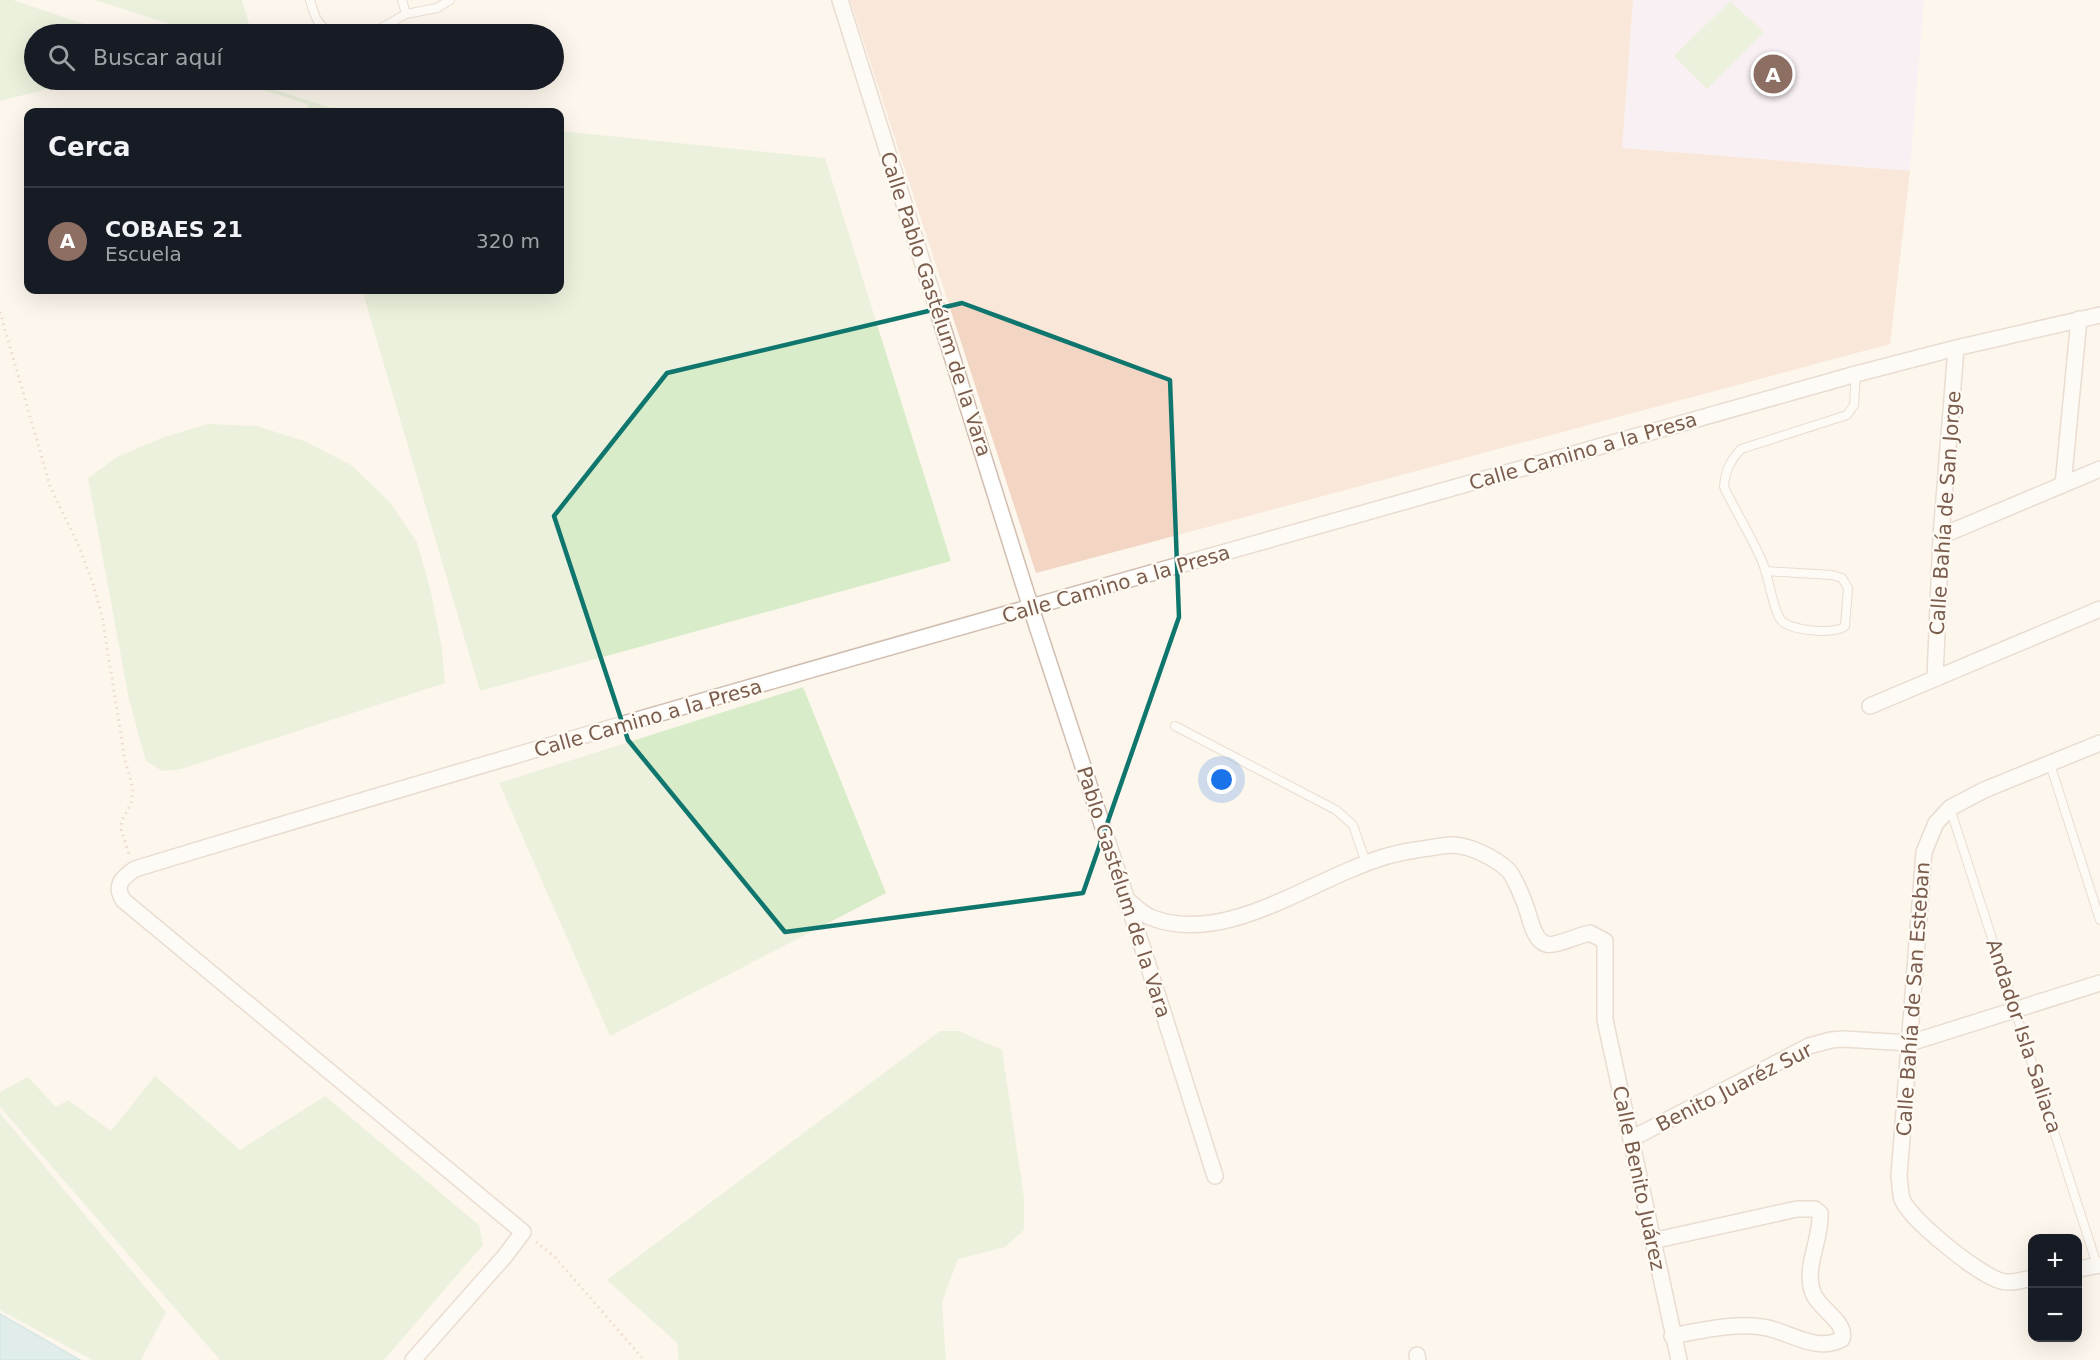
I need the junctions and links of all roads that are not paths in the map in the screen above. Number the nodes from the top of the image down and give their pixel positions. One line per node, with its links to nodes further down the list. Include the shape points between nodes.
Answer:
1 (310, 0): 6 (lane)
2 (402, 0): 5 (lane)
3 (450, 0): 5 (lane, via 437,8)
4 (840, 0): 16 (street, Calle Pablo Gastélum de la Vara)
5 (406, 14): 7 (lane)
6 (318, 24)
7 (388, 24)
8 (2100, 315): 9 (street, Calle Camino a la Presa)
9 (2079, 319): 10 (street, Calle Camino a la Presa); 13 (street)
10 (1956, 348): 11 (street, Calle Camino a la Presa); 14 (street, Calle Bahía de San Jorge)
11 (1856, 374): 15 (lane, via 1854,405 1847,415 1741,449 1731,460 1724,487); 16 (street, Calle Camino a la Presa)
12 (2100, 469): 13 (street)
13 (2063, 484): 14 (street)
14 (1941, 536): 18 (street, Calle Bahía de San Jorge)
15 (1765, 571): 15 (lane, via 1842,578 1848,588 1845,626 1836,631 1785,624)
16 (1031, 608): 25 (street, Pablo Gastélum de la Vara); 37 (street, Calle Camino a la Presa, via 360,801 135,869 123,877 118,892 123,900 523,1232)
17 (2100, 609): 18 (street)
18 (1935, 678): 19 (street)
19 (1870, 706)
20 (1175, 726): 24 (lane, via 1336,810 1353,825)
21 (2100, 743): 22 (street, Calle Bahía de San Esteban)
22 (2050, 764): 23 (street, Calle Bahía de San Esteban); 26 (lane)
23 (1950, 808): 28 (lane, Andador Isla Saliaca); 29 (street, Calle Bahía de San Esteban, via 1936,823 1924,852)
24 (1366, 863): 25 (street, via 1277,903 1202,924 1173,924 1148,916); 30 (street, Calle Benito Juárez, via 1453,845 1477,851 1508,870 1543,942 1550,944 1590,933 1605,941 1605,1020)
25 (1125, 898): 31 (street, Pablo Gastélum de la Vara)
26 (2100, 920)
27 (2100, 983): 28 (street)
28 (2015, 1009): 29 (street); 33 (lane, Andador Isla Saliaca)
29 (1910, 1043): 30 (street, Benito Juaréz Sur, via 1843,1039 1809,1046); 35 (street, Calle Bahía de San Esteban, via 1899,1176 1902,1198 1935,1236 1984,1275 2010,1283)
30 (1631, 1139): 32 (street, Calle Benito Juárez)
31 (1215, 1176)
32 (1652, 1241): 36 (street, Calle Benito Juárez); 36 (street, via 1797,1209 1815,1209 1820,1213 1821,1223 1810,1275 1813,1293 1844,1333 1842,1339 1827,1344 1756,1326)
33 (2099, 1265): 34 (street)
34 (2082, 1268)
35 (2028, 1279)
36 (1672, 1336): 38 (street, Calle Benito Juárez)
37 (413, 1360)
38 (1679, 1360)

